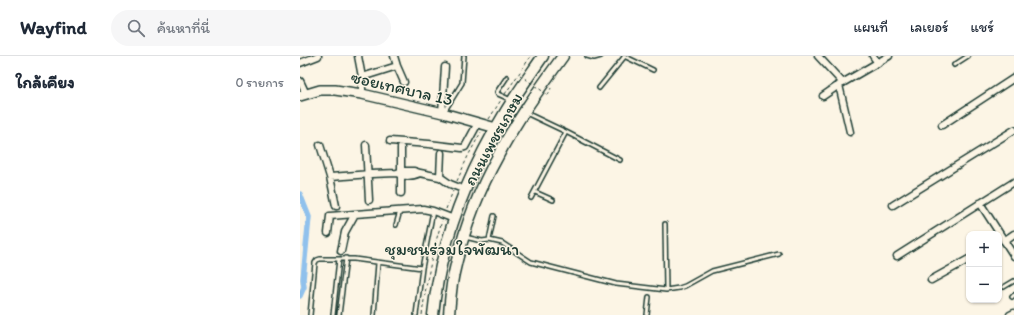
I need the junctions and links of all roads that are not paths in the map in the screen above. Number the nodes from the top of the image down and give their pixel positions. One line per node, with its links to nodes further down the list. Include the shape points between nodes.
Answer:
1 (318, 56): 15 (street)
2 (358, 56): 20 (street)
3 (394, 56): 17 (street)
4 (464, 56): 32 (lane, via 462,83)
5 (543, 56): 30 (main road, ถนนเพชรเกษม)
6 (563, 56): 31 (main road, ถนนเพชรเกษม)
7 (587, 56): 8 (lane)
8 (601, 56)
9 (624, 56): 19 (lane); 26 (lane)
10 (818, 56): 25 (street)
11 (873, 56): 14 (street)
12 (889, 56): 14 (street)
13 (968, 56): 16 (lane)
14 (878, 62): 25 (street)
15 (300, 63)
16 (954, 65)
17 (397, 66): 20 (street); 24 (street)
18 (445, 67): 32 (street)
19 (653, 70)
20 (362, 77): 27 (street)
21 (507, 77): 30 (lane, via 497,92)
22 (1014, 78): 34 (street)
23 (300, 81): 28 (street)
24 (404, 82)
25 (841, 84): 29 (street); 38 (street)
26 (599, 88)
27 (362, 94): 28 (street, ซอยเทศบาล 13, via 327,89); 32 (street, ซอยเทศบาล 13)
28 (303, 95)
29 (823, 96)
30 (508, 98): 35 (main road, ถนนเพชรเกษม)
31 (524, 112): 37 (lane); 69 (main road, ถนนเพชรเกษม, via 486,178)
32 (442, 113): 33 (street, ซอยเทศบาล 13)
33 (478, 123): 35 (street, ซอยเทศบาล 13); 39 (street, via 465,148)
34 (942, 125)
35 (496, 128): 50 (main road, ถนนเพชรเกษม)
36 (1014, 130): 57 (street)
37 (566, 132): 44 (lane); 51 (lane)
38 (850, 132)
39 (390, 141)
40 (320, 145): 47 (street)
41 (366, 145): 46 (street)
42 (401, 148): 45 (street)
43 (441, 152): 48 (street)
44 (620, 160)
45 (400, 173): 46 (street); 48 (street, via 414,171); 52 (street)
46 (367, 174): 47 (street); 54 (street)
47 (330, 177): 58 (street)
48 (440, 177): 50 (street)
49 (1014, 182): 56 (street)
50 (465, 190): 63 (main road, ถนนเพชรเกษม)
51 (535, 192): 53 (lane); 55 (lane)
52 (401, 193)
53 (532, 198)
54 (369, 200)
55 (553, 200)
56 (980, 203): 66 (street); 74 (street)
57 (893, 205)
58 (336, 206)
59 (400, 210): 60 (street); 61 (street); 65 (lane)
60 (433, 211): 63 (street); 80 (lane)
61 (355, 214): 67 (street, via 330,216); 72 (street, via 345,232)
62 (494, 216): 70 (lane)
63 (454, 219): 92 (main road, ถนนเพชรเกษม, via 442,262)
64 (665, 224): 84 (lane)
65 (396, 225)
66 (996, 231)
67 (328, 233)
68 (1014, 234): 71 (street)
69 (464, 236): 70 (lane, via 482,241); 93 (main road, ถนนเพชรเกษม, via 454,274)
70 (489, 240): 84 (lane, via 502,243 531,262 616,284)
71 (1002, 241): 75 (street)
72 (341, 251)
73 (780, 254): 84 (lane, via 712,271 685,286)
74 (897, 256)
75 (1014, 256)
76 (346, 258): 77 (lane); 79 (lane); 89 (lane)
77 (339, 259): 87 (lane, via 317,260); 88 (lane)
78 (966, 261): 81 (street)
79 (378, 263): 80 (lane); 90 (lane)
80 (422, 268): 91 (lane)
81 (931, 280)
82 (1014, 281): 83 (lane)
83 (1004, 287)
84 (666, 290)
85 (649, 297): 94 (lane)
86 (1014, 313): 95 (street)
87 (310, 315)
88 (333, 315)
89 (339, 315)
90 (374, 315)
91 (416, 315)
92 (433, 315)
93 (449, 315)
94 (647, 315)
95 (1010, 315)

